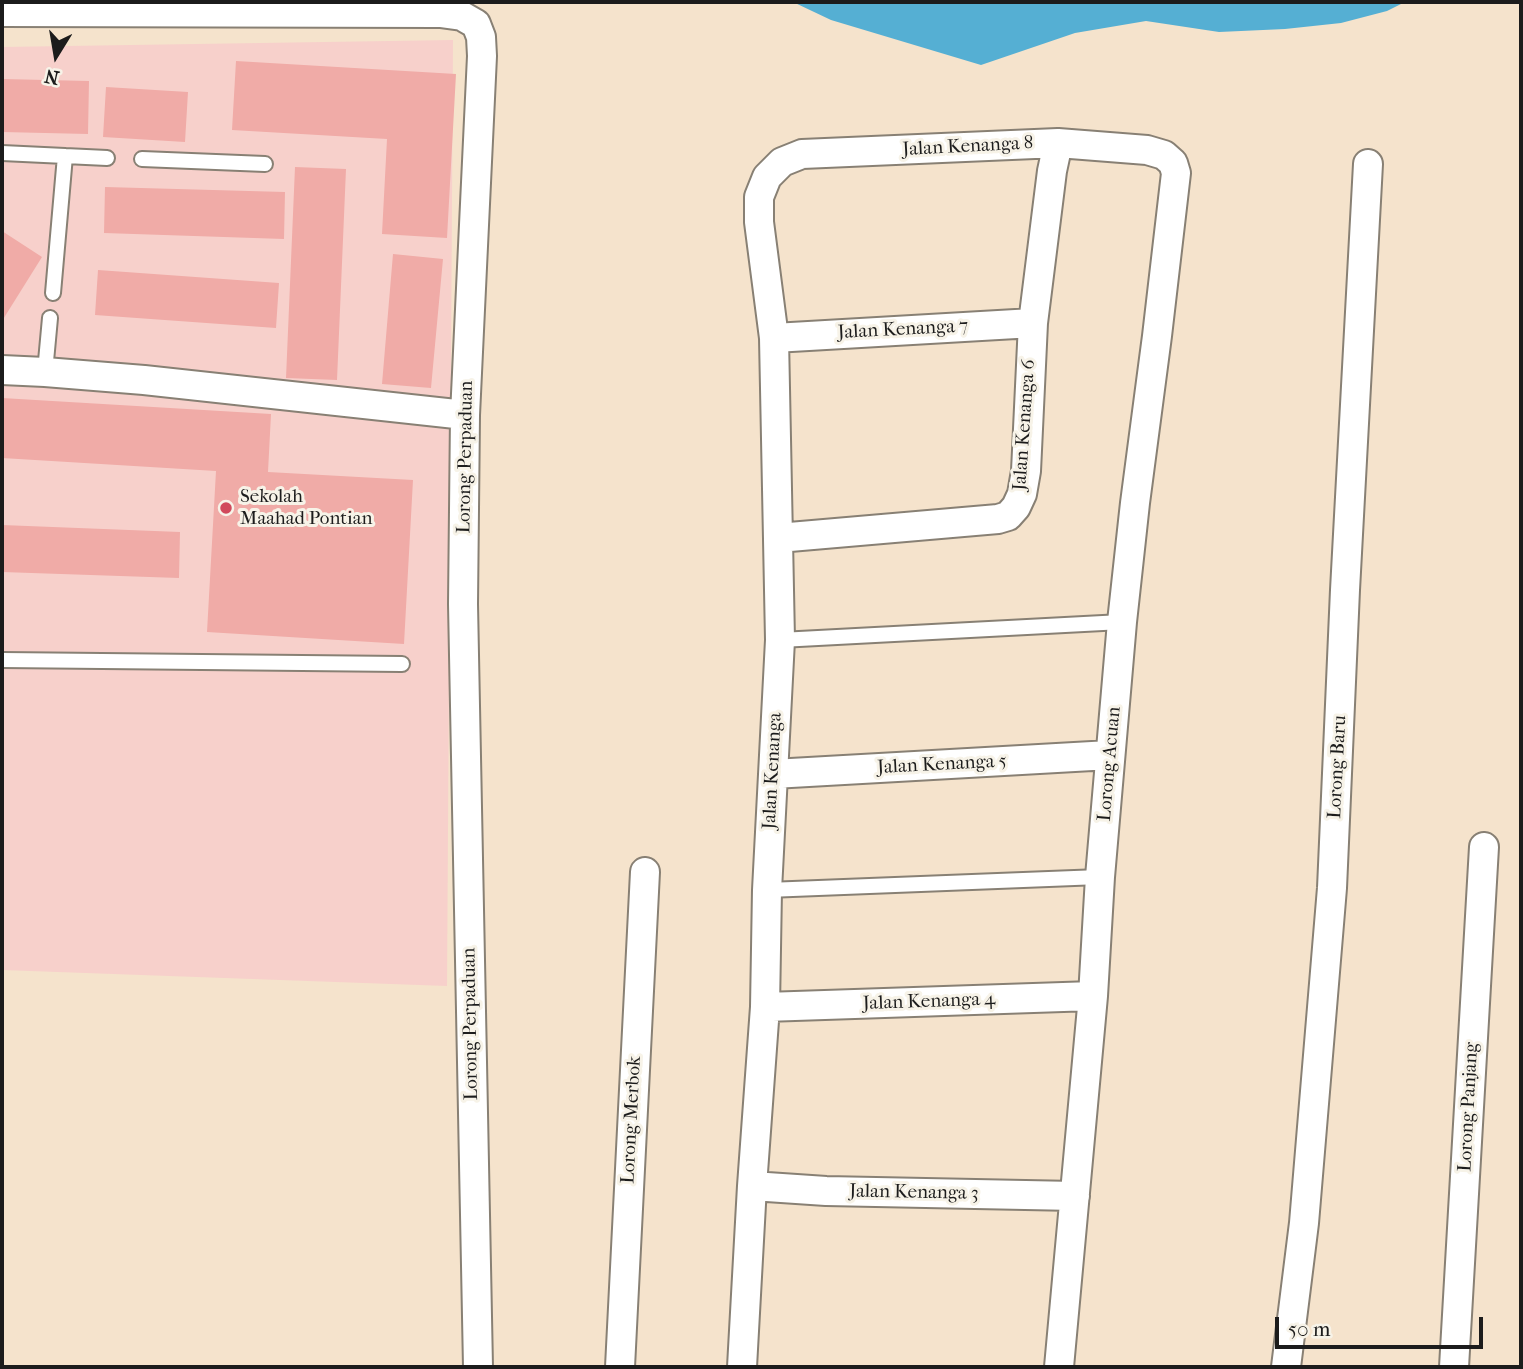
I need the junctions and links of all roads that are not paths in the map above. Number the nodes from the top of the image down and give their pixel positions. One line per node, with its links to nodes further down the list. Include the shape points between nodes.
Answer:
1 (2, 12): 17 (street, Lorong Perpaduan, via 440,13 463,16 476,24 482,56)
2 (1058, 143): 7 (street, Jalan Kenanga 8, via 1147,150); 10 (street, Jalan Kenanga 8, via 802,155 782,162); 13 (street, Jalan Kenanga 6)
3 (2, 153): 4 (lane)
4 (65, 156): 5 (lane); 11 (lane)
5 (107, 158)
6 (142, 159): 8 (lane)
7 (1173, 163): 19 (street, Lorong Acuan, via 1176,173)
8 (264, 164)
9 (1368, 164): 37 (street, Lorong Baru, via 1332,888 1304,1223)
10 (766, 177): 14 (street, Jalan Kenanga, via 758,197 759,222)
11 (53, 293)
12 (50, 318): 16 (lane)
13 (1032, 323): 14 (street, Jalan Kenanga 7); 18 (street, Jalan Kenanga 6, via 1026,471 1022,494 1008,516)
14 (774, 338): 18 (street, Jalan Kenanga)
15 (2, 370): 16 (street)
16 (45, 372): 17 (street)
17 (466, 415): 33 (street, Lorong Perpaduan, via 463,618)
18 (778, 538): 20 (street, Jalan Kenanga)
19 (1122, 622): 20 (lane); 23 (street, Lorong Acuan)
20 (780, 640): 24 (street, Jalan Kenanga)
21 (2, 660): 22 (lane)
22 (402, 664)
23 (1111, 755): 24 (street, Jalan Kenanga 5); 27 (street, Lorong Acuan)
24 (773, 774): 28 (street, Jalan Kenanga)
25 (1484, 847): 38 (street, Lorong Panjang)
26 (645, 872): 34 (street, Lorong Merbok)
27 (1100, 877): 28 (lane); 29 (street, Lorong Acuan)
28 (767, 890): 30 (street, Jalan Kenanga)
29 (1093, 996): 30 (street, Jalan Kenanga 4); 32 (street, Lorong Acuan)
30 (765, 1007): 31 (street, Jalan Kenanga)
31 (752, 1186): 32 (street, Jalan Kenanga 3); 35 (street, Jalan Kenanga)
32 (1075, 1196): 36 (street, Lorong Acuan)
33 (478, 1367)
34 (620, 1367)
35 (742, 1367)
36 (1059, 1367)
37 (1286, 1367)
38 (1454, 1367)

